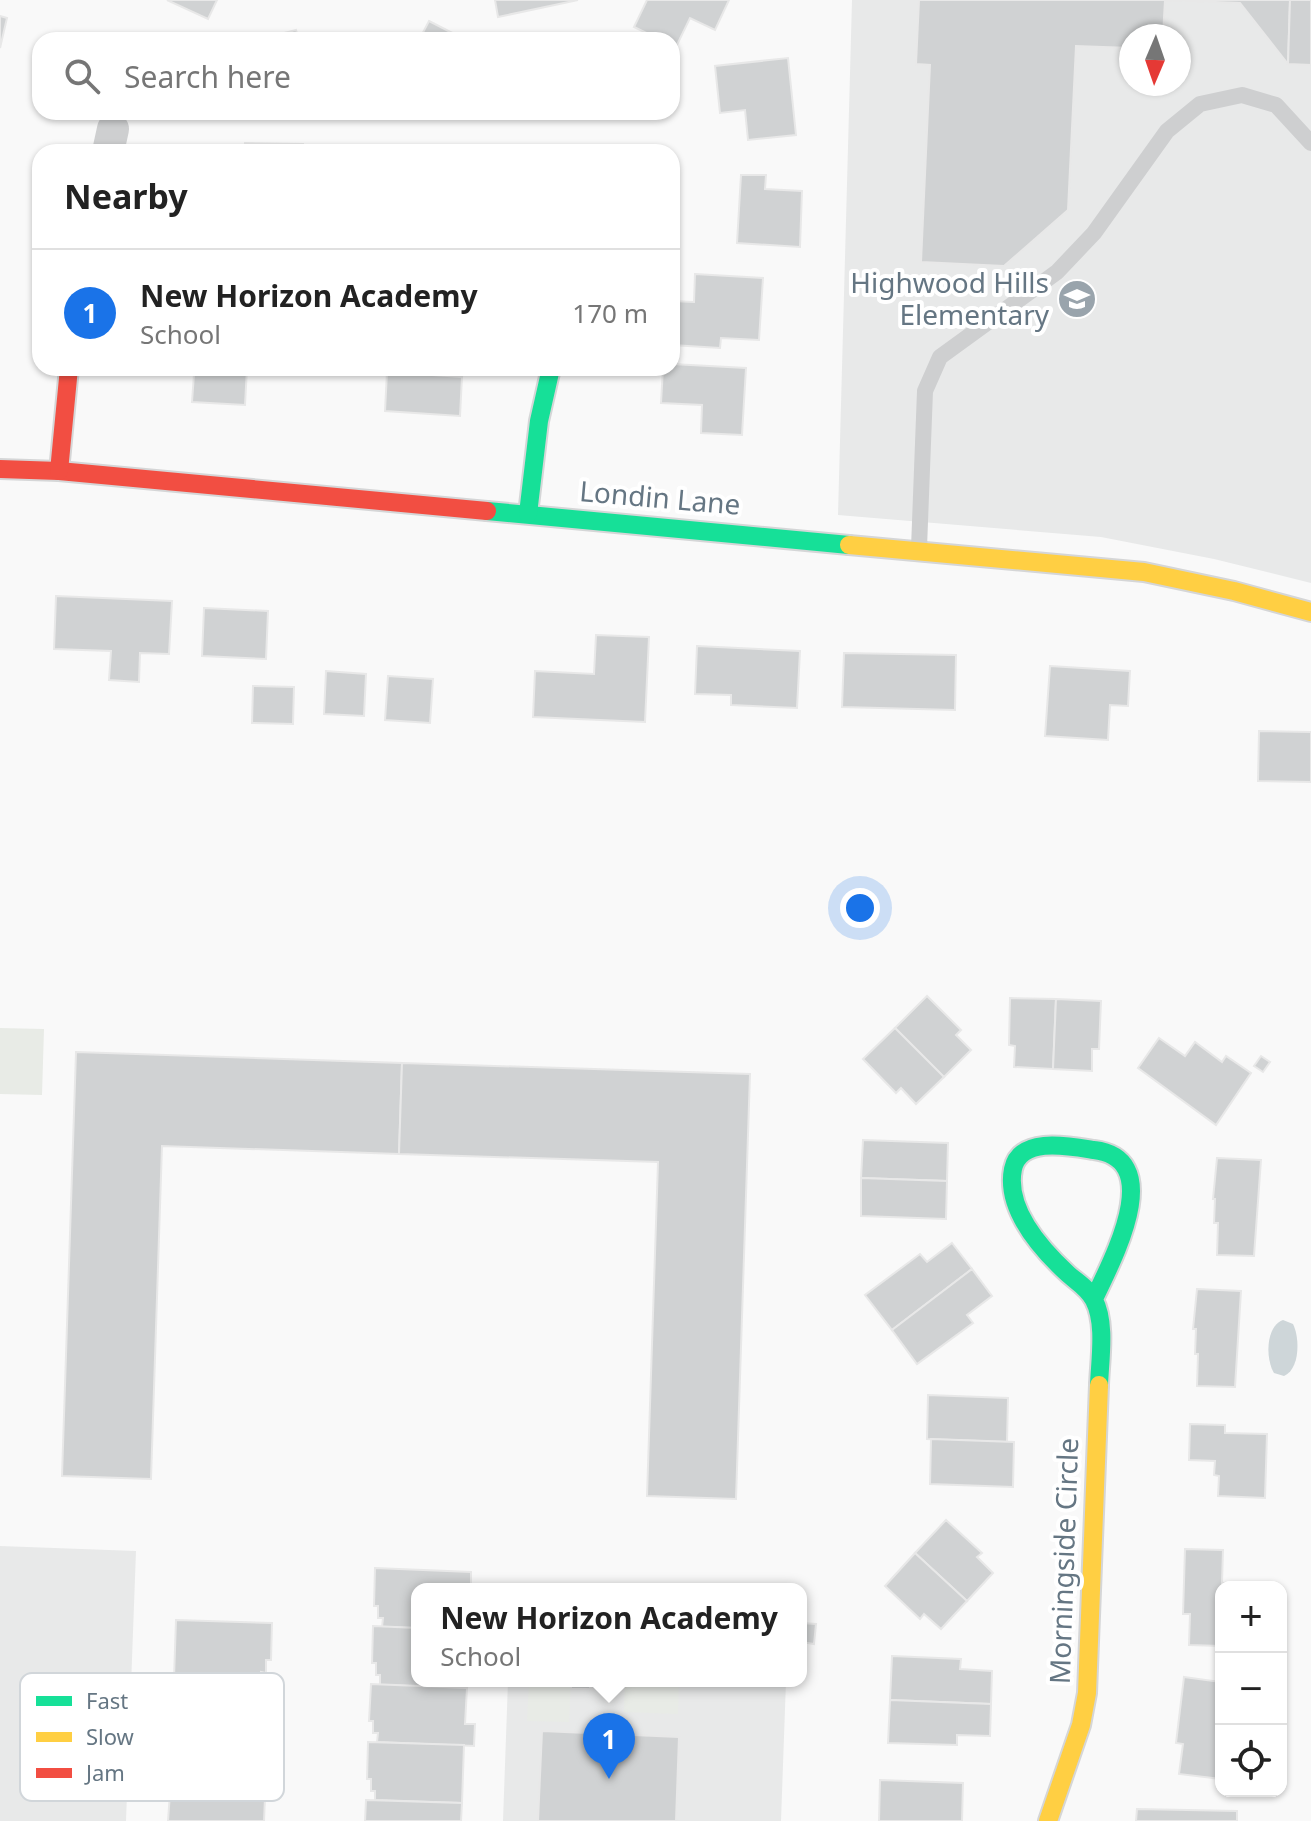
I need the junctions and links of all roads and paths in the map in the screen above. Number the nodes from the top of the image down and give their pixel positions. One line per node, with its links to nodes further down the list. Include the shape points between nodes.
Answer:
1 (1311, 143): 7 (lane, via 1276,105 1242,95 1200,104 1167,131 1094,233 1057,272 940,357 925,391)
2 (68, 376): 5 (street)
3 (549, 376): 6 (street)
4 (0, 469): 5 (street, Londin Lane)
5 (59, 471): 6 (street, Londin Lane)
6 (528, 514): 7 (street, Londin Lane)
7 (919, 550): 8 (street, Londin Lane, via 1144,572)
8 (1311, 612)
9 (1094, 1299): 9 (street, Morningside Circle, via 1128,1221 1128,1174 1117,1158 1101,1151 1030,1148 1013,1169 1015,1201 1046,1249); 10 (street, Morningside Circle, via 1100,1355 1087,1693)
10 (1048, 1821)

